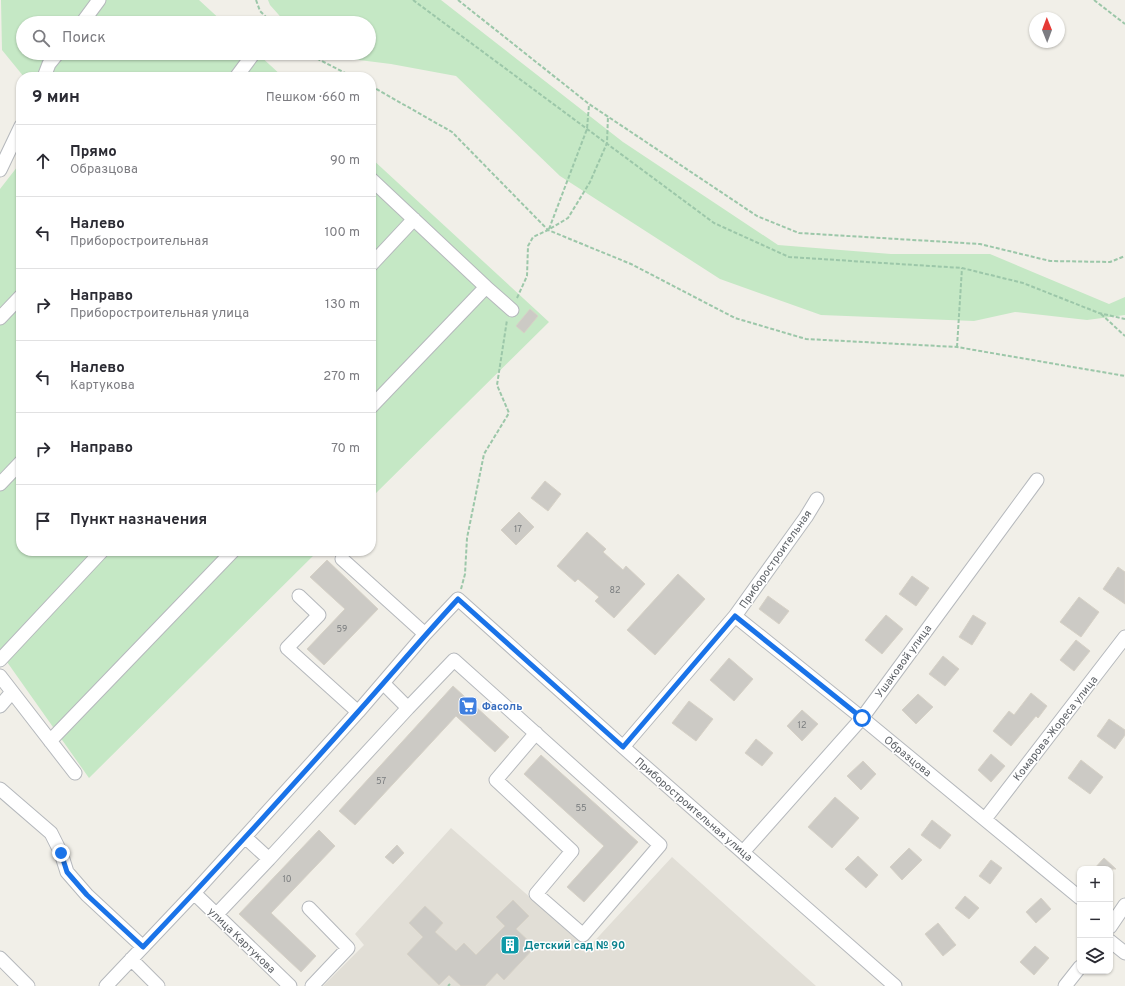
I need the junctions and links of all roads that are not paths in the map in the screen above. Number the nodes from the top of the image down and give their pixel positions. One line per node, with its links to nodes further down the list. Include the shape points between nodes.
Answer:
1 (99, 0): 2 (street)
2 (87, 16)
3 (52, 60): 5 (street)
4 (249, 60): 6 (street)
5 (46, 72)
6 (241, 72)
7 (16, 136): 8 (street)
8 (0, 170)
9 (376, 184): 10 (street)
10 (414, 220): 11 (street); 12 (street)
11 (376, 261)
12 (486, 287): 14 (street); 16 (street)
13 (16, 301): 15 (street)
14 (512, 310)
15 (0, 318)
16 (376, 402)
17 (16, 467): 19 (street)
18 (1037, 480): 35 (street, Ушаковой улица)
19 (0, 484)
20 (817, 499): 25 (street, Приборостроительная)
21 (97, 556): 28 (street)
22 (227, 556): 37 (street)
23 (342, 559): 26 (street)
24 (299, 596): 34 (street, via 319,615 287,648)
25 (735, 616): 35 (street, Образцова); 38 (street, Приборостроительная)
26 (425, 634): 30 (street); 38 (street, Приборостроительная улица, via 458,599)
27 (1125, 637): 41 (street, Комарова-Жореса улица)
28 (0, 660)
29 (0, 676): 31 (street)
30 (382, 684): 33 (street); 34 (street)
31 (12, 692): 32 (street); 37 (street)
32 (0, 706)
33 (408, 708): 36 (street, via 454,660); 44 (street)
34 (358, 712): 42 (street)
35 (862, 718): 41 (street, Образцова); 43 (street, Ушаковой улица)
36 (536, 734): 36 (street, via 496,780 572,851 536,894 583,934 660,845)
37 (50, 741): 39 (street)
38 (623, 747): 43 (street, Приборостроительная улица)
39 (75, 773)
40 (0, 789): 52 (street, via 52,832 67,872 87,895)
41 (985, 819): 46 (street, Образцова)
42 (245, 837): 44 (street); 45 (street)
43 (743, 852): 62 (street, Приборостроительная улица)
44 (269, 859): 49 (street)
45 (194, 894): 49 (street, улица Картукова); 52 (street)
46 (1077, 896)
47 (1125, 905): 50 (street)
48 (309, 908): 61 (street, via 348,948)
49 (216, 915): 60 (street, улица Картукова)
50 (1113, 921)
51 (1113, 943): 53 (street)
52 (143, 947): 55 (street)
53 (1125, 953)
54 (0, 958): 57 (street)
55 (131, 959): 58 (street); 59 (street)
56 (1077, 971): 63 (street)
57 (28, 986)
58 (106, 986)
59 (158, 986)
60 (290, 986)
61 (312, 986)
62 (895, 986)
63 (1066, 986)

